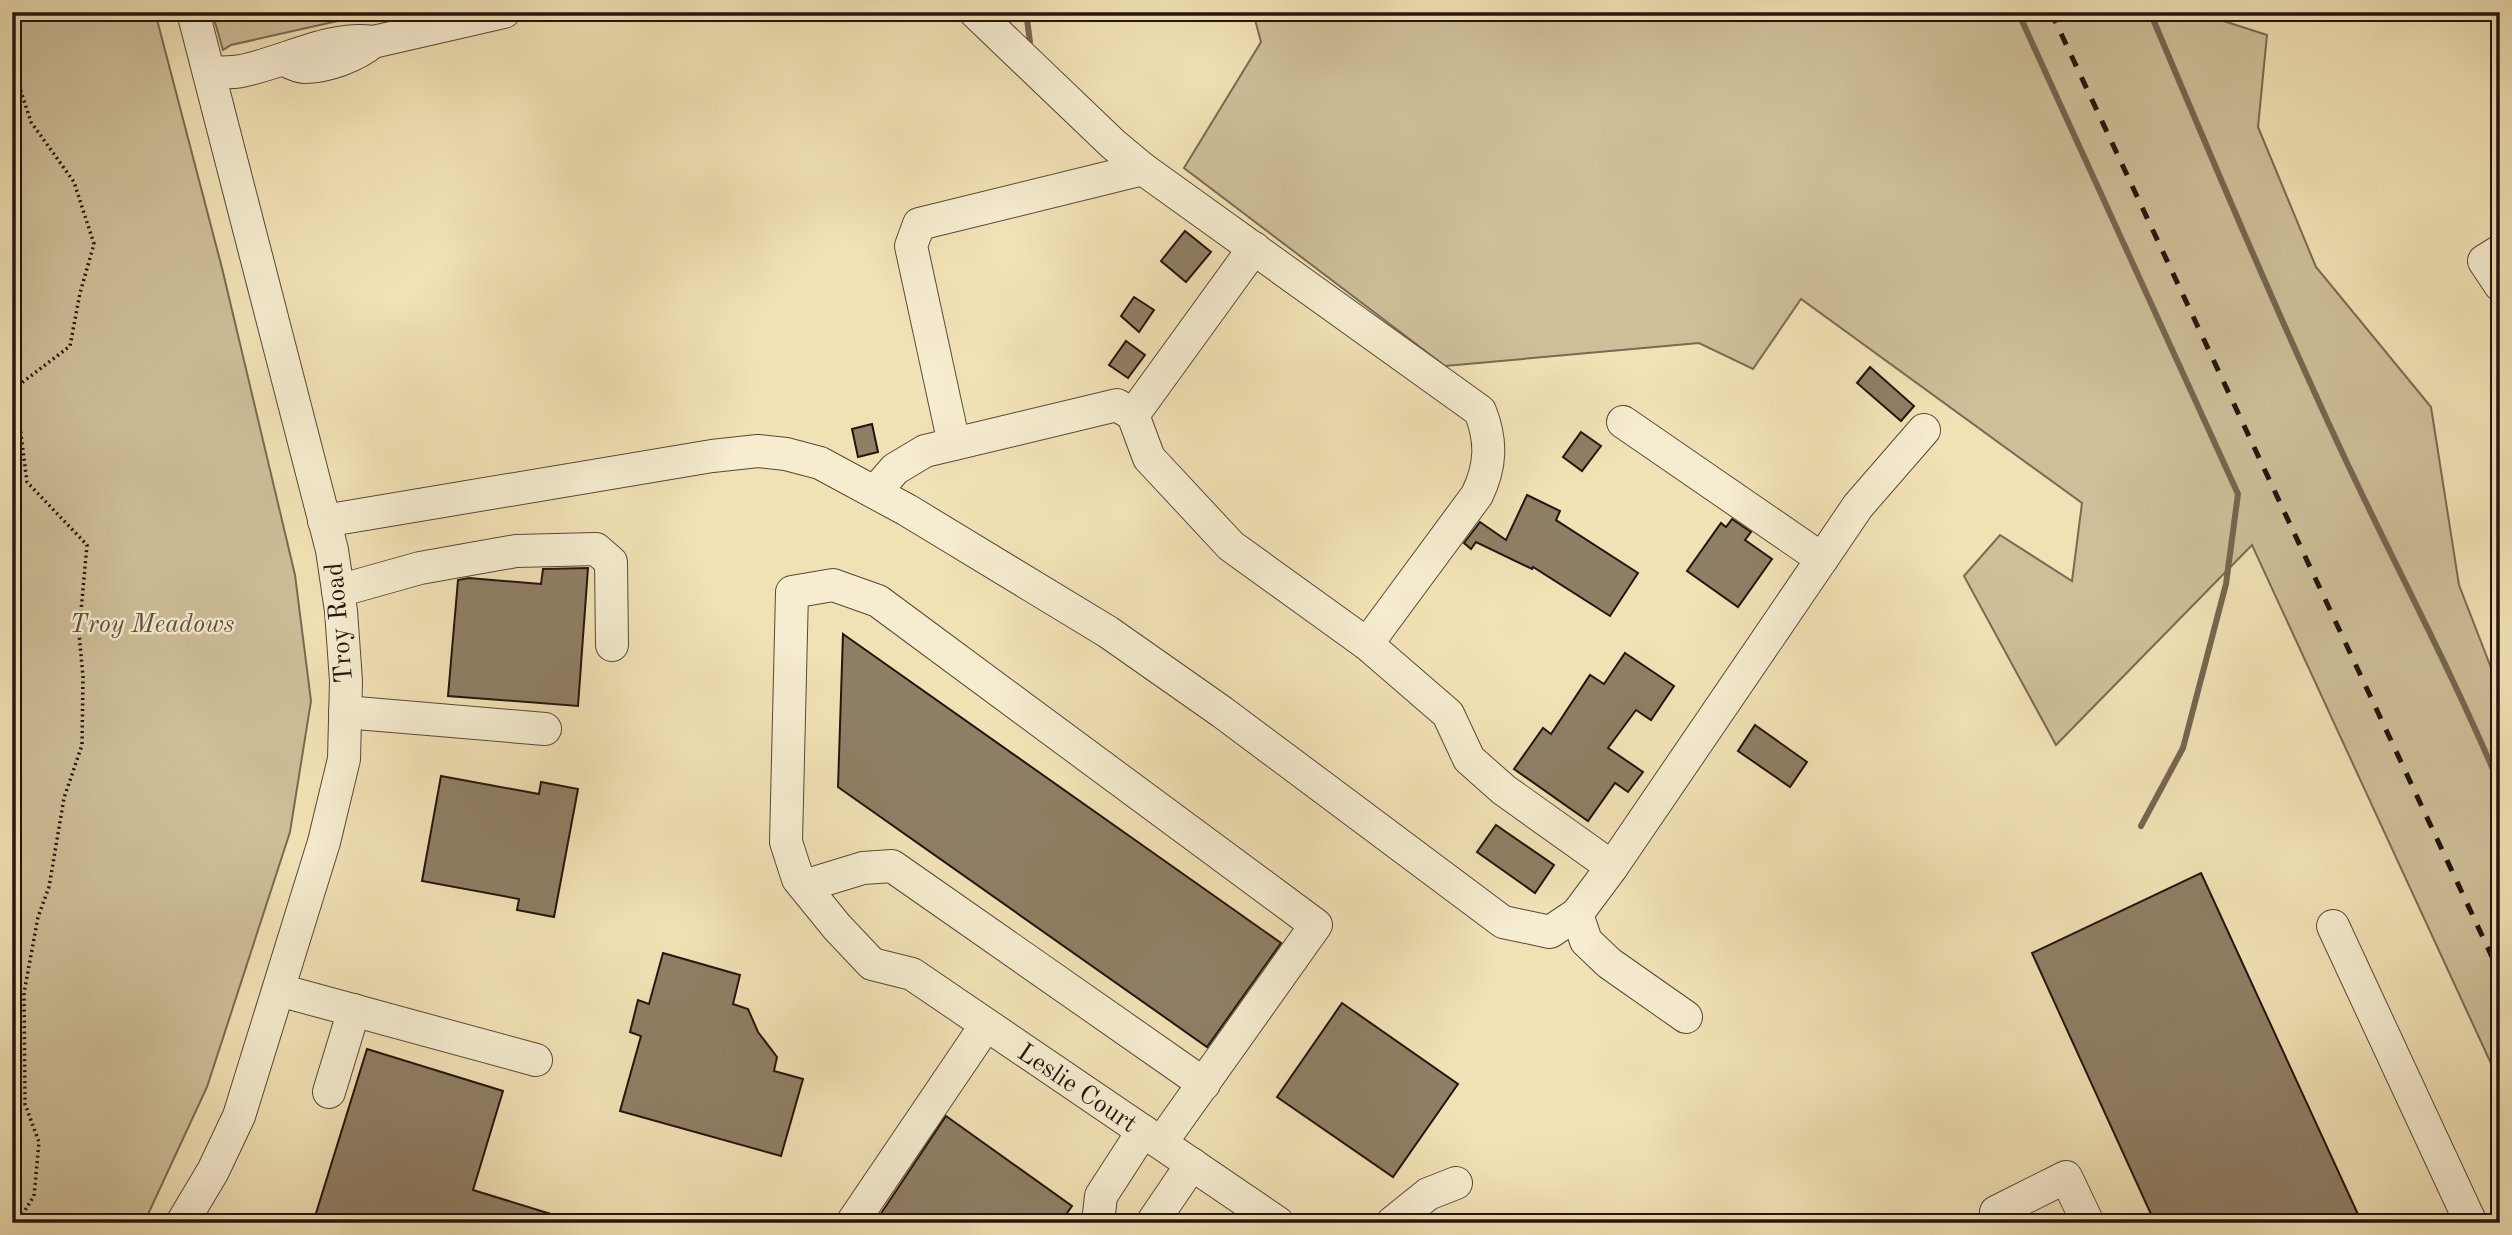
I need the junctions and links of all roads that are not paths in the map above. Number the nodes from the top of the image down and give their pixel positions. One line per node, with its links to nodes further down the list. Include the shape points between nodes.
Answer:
1 (193, 12): 4 (street, Troy Road)
2 (503, 12): 4 (street, via 373,42 345,59 303,67 283,59 240,71)
3 (975, 12): 5 (street)
4 (209, 73): 14 (street, Troy Road)
5 (1143, 169): 6 (street); 12 (street, via 919,224 911,246)
6 (1254, 248): 9 (street); 17 (street, via 1469,402 1480,411 1487,429 1488,471 1477,495)
7 (2500, 251): 8 (street, via 2484,261)
8 (2500, 285)
9 (1133, 415): 12 (street, via 1117,405); 17 (street, via 1149,458 1231,546)
10 (1623, 422): 15 (street)
11 (1924, 430): 15 (street, via 1858,506)
12 (954, 444): 13 (street, via 925,451 895,469)
13 (875, 492): 14 (street, via 820,463 758,452); 23 (street, via 1108,632 1503,922 1550,932)
14 (324, 521): 16 (street, Troy Road)
15 (1822, 559): 21 (street)
16 (338, 591): 18 (street, via 420,568 516,551 596,549 611,562); 19 (street, Troy Road)
17 (1367, 644): 21 (street, via 1448,713 1469,759 1504,790)
18 (612, 645)
19 (345, 712): 20 (street); 25 (street, Troy Road, via 344,759)
20 (545, 729)
21 (1612, 867): 23 (street)
22 (804, 886): 28 (street, Leslie Court, via 872,964 912,974); 30 (street, via 863,867 892,866); 30 (street, via 786,842 792,592 833,584 878,601 1317,925)
23 (1577, 914): 27 (street, via 1586,941 1609,963)
24 (2333, 926): 43 (street)
25 (279, 990): 26 (street); 35 (street, Troy Road, via 239,1116 214,1171)
26 (354, 1010): 29 (street); 31 (street)
27 (1686, 1017)
28 (986, 1025): 32 (street, Leslie Court); 36 (street)
29 (536, 1060)
30 (1203, 1084): 32 (street)
31 (329, 1092)
32 (1152, 1137): 33 (street, Leslie Court); 37 (street, via 1101,1196)
33 (1192, 1164): 38 (street); 39 (street, Leslie Court)
34 (1456, 1183): 40 (street, via 1428,1194)
35 (182, 1223)
36 (852, 1223)
37 (1098, 1223)
38 (1152, 1223)
39 (1278, 1223)
40 (1392, 1223)
41 (2001, 1223): 42 (street, via 1996,1212 2066,1177)
42 (2088, 1223)
43 (2471, 1223)

